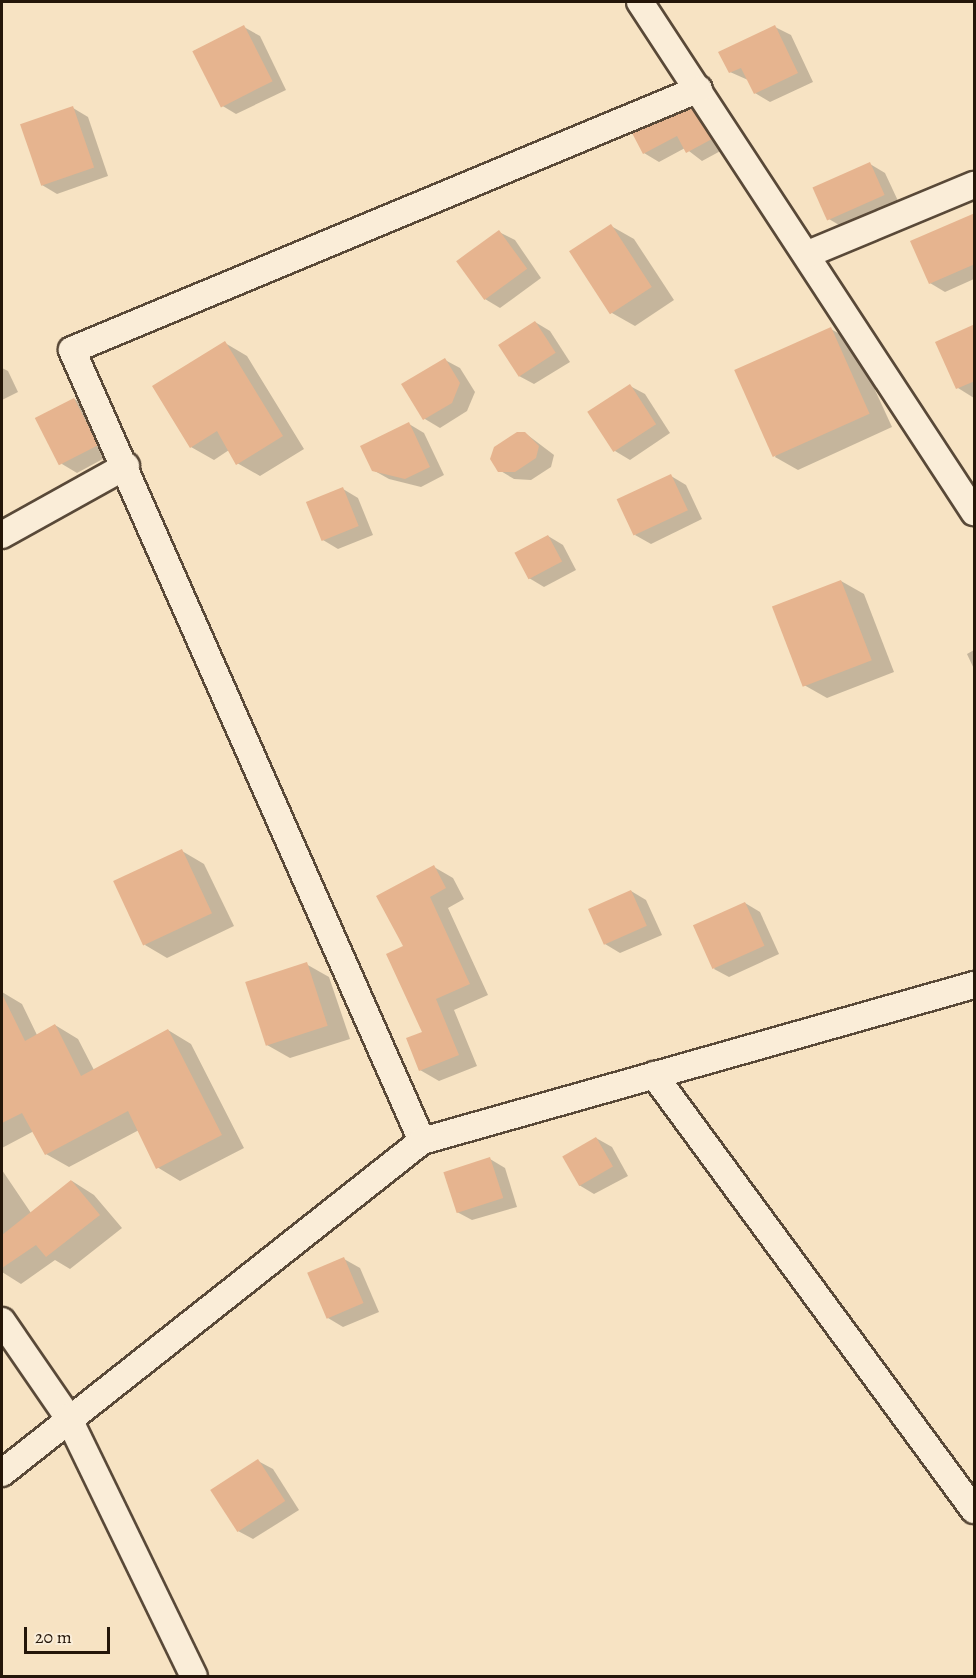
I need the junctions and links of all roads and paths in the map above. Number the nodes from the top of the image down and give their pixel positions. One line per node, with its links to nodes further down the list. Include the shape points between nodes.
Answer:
1 (640, 2): 2 (street)
2 (699, 89): 4 (street); 5 (street, via 72,350)
3 (975, 185): 4 (street)
4 (808, 254): 6 (street)
5 (126, 466): 7 (street); 10 (street)
6 (975, 512)
7 (2, 535)
8 (975, 985): 9 (street)
9 (654, 1075): 10 (street); 14 (street)
10 (422, 1141): 12 (street)
11 (2, 1321): 12 (street)
12 (68, 1417): 13 (street); 15 (street)
13 (2, 1473)
14 (975, 1510)
15 (194, 1677)

